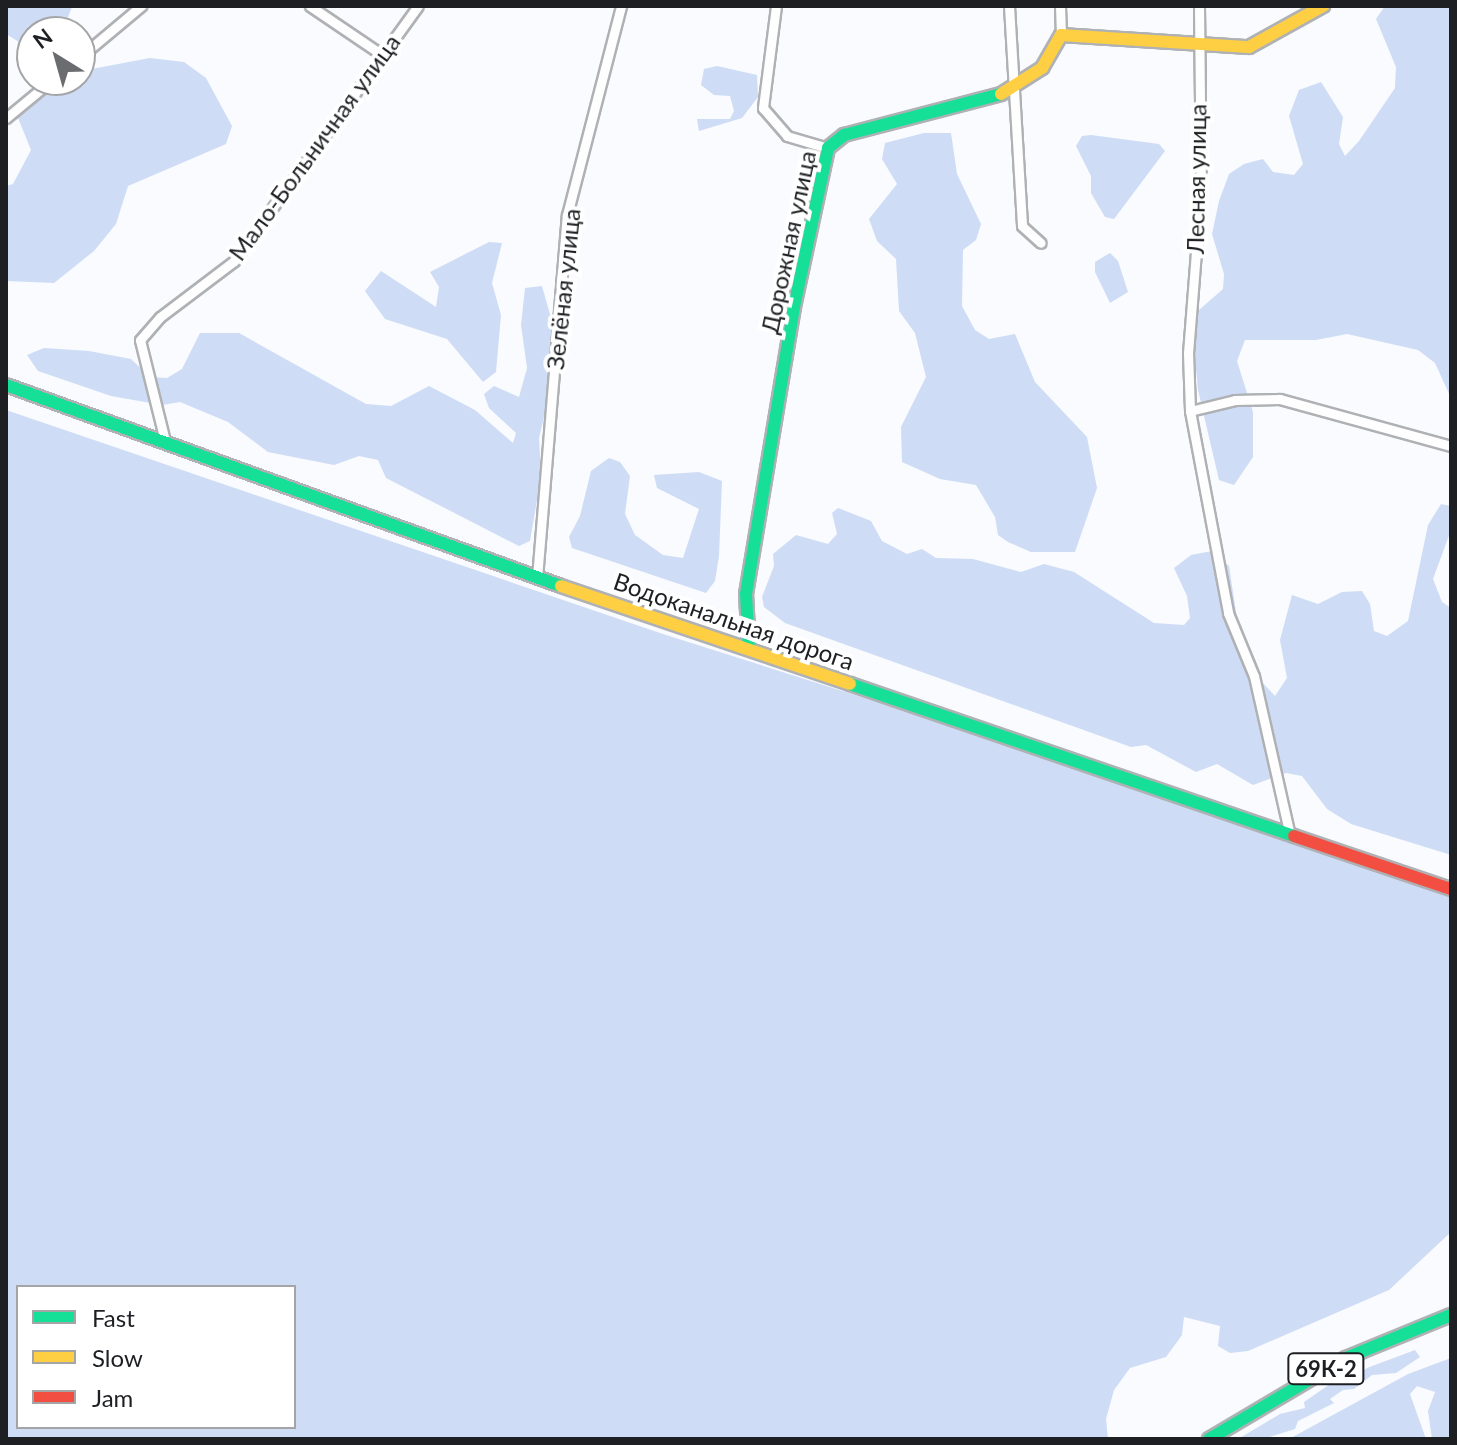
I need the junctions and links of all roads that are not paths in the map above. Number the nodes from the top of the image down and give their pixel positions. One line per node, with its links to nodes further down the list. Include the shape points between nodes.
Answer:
1 (141, 6): 11 (street)
2 (310, 6): 13 (street)
3 (418, 6): 13 (street, Мало-Больничная улица)
4 (621, 6): 23 (street, Зелёная улица, via 567,215)
5 (776, 6): 17 (street, via 763,108 787,136)
6 (1009, 6): 14 (street)
7 (1060, 6): 10 (street)
8 (1199, 6): 12 (street, Лесная улица)
9 (1323, 6): 12 (street, via 1262,44)
10 (1061, 35): 12 (street); 14 (street, Дорожная улица, via 1042,68)
11 (96, 44)
12 (1196, 46): 20 (street, Лесная улица, via 1201,188 1188,353)
13 (381, 54): 21 (street, Мало-Больничная улица, via 234,261 160,317 140,340)
14 (1012, 91): 17 (street, Дорожная улица, via 844,135); 18 (street, via 1022,226)
15 (33, 96): 16 (street)
16 (6, 118)
17 (828, 148): 24 (street, Дорожная улица, via 794,307 746,594)
18 (1041, 243)
19 (6, 385): 21 (street, Водоканальная дорога)
20 (1190, 411): 22 (street, via 1235,400 1280,399); 25 (street, Лесная улица, via 1228,613 1254,676)
21 (165, 441): 23 (street, Водоканальная дорога)
22 (1451, 446)
23 (537, 578): 24 (street, Водоканальная дорога)
24 (749, 649): 25 (street, Водоканальная дорога)
25 (1289, 831): 26 (street, Водоканальная дорога)
26 (1451, 889)
27 (1451, 1315): 28 (street, 69К-2, via 1346,1358)
28 (1209, 1439)

